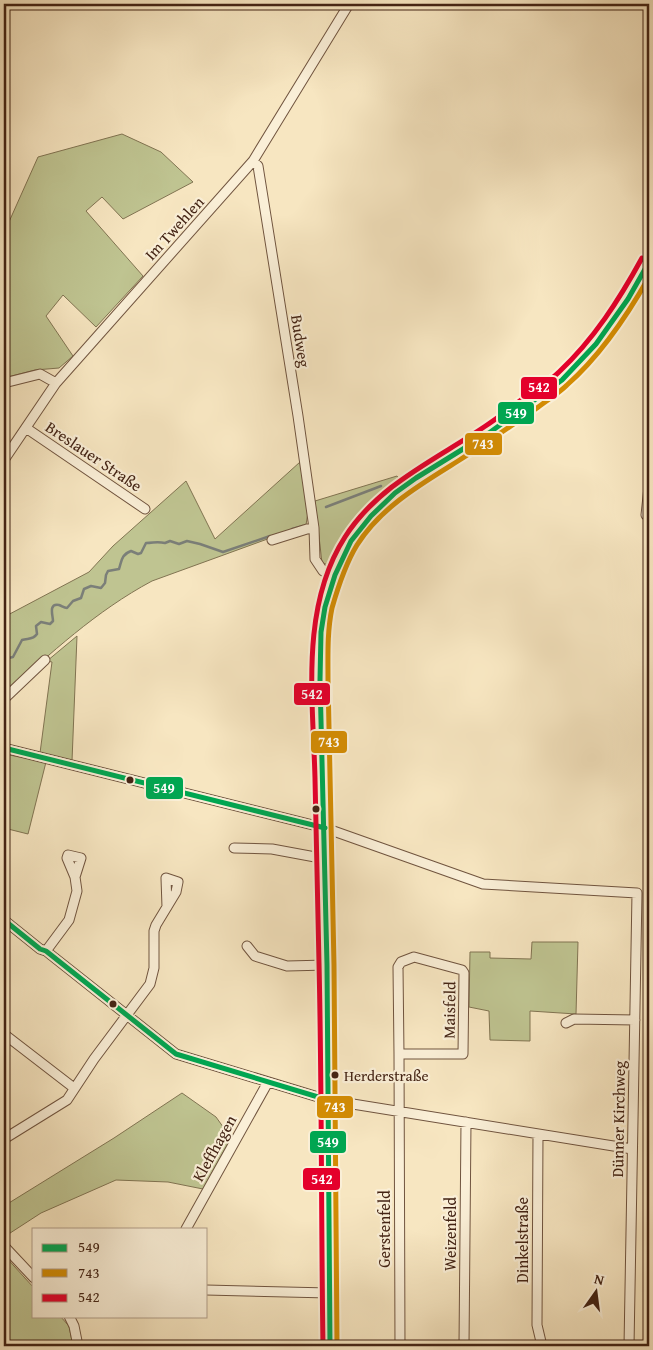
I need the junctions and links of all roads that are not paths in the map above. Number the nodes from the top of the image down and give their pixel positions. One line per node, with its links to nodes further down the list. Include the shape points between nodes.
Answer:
1 (349, 4): 2 (street, Im Twehlen)
2 (253, 162): 4 (street, Im Twehlen); 11 (street, Budweg, via 258,166)
3 (649, 262): 13 (street, via 596,344 562,380 489,433 395,493 351,541)
4 (56, 382): 5 (street, via 40,374); 6 (street, Im Twehlen)
5 (4, 383)
6 (26, 428): 7 (street, Im Twehlen); 9 (street, Breslauer Straße)
7 (4, 460)
8 (649, 487): 10 (street)
9 (145, 509)
10 (646, 515)
11 (314, 528): 12 (street); 13 (street, Budweg, via 315,560 323,571)
12 (272, 540)
13 (335, 575): 17 (street, via 321,632)
14 (45, 660): 15 (street)
15 (4, 699)
16 (4, 748): 17 (street)
17 (325, 828): 19 (street); 27 (street, Dünner Kirchweg, via 482,884 637,893)
18 (234, 848): 19 (street, via 272,849)
19 (326, 859): 25 (street)
20 (75, 877): 24 (street, via 77,891 69,920)
21 (167, 907): 26 (street, via 154,931 154,968 150,984)
22 (4, 920): 24 (street)
23 (247, 946): 25 (street, via 255,956 287,966)
24 (46, 951): 26 (street)
25 (327, 965): 33 (street)
26 (127, 1015): 31 (street, via 176,1054); 32 (street)
27 (635, 1020): 28 (street, via 574,1019); 38 (street, Dünner Kirchweg)
28 (566, 1023)
29 (4, 1034): 32 (street)
30 (400, 1054): 30 (street, Maisfeld, via 398,967 401,962 414,958 462,970 463,1054); 34 (street, Maisfeld)
31 (268, 1082): 33 (street); 39 (street, Kleffhagen)
32 (74, 1088): 37 (street, via 67,1100)
33 (328, 1100): 34 (street); 43 (street)
34 (399, 1112): 35 (street); 47 (street, Gerstenfeld)
35 (466, 1122): 36 (street); 48 (street, Weizenfeld)
36 (538, 1134): 38 (street); 49 (street, Dinkelstraße, via 537,1325)
37 (4, 1139)
38 (632, 1149): 50 (street, Dünner Kirchweg)
39 (187, 1228)
40 (4, 1246): 41 (street)
41 (32, 1276)
42 (208, 1290): 43 (street)
43 (329, 1293): 46 (street)
44 (70, 1318): 45 (street)
45 (78, 1346)
46 (330, 1346)
47 (400, 1346)
48 (464, 1346)
49 (542, 1346)
50 (629, 1346)

